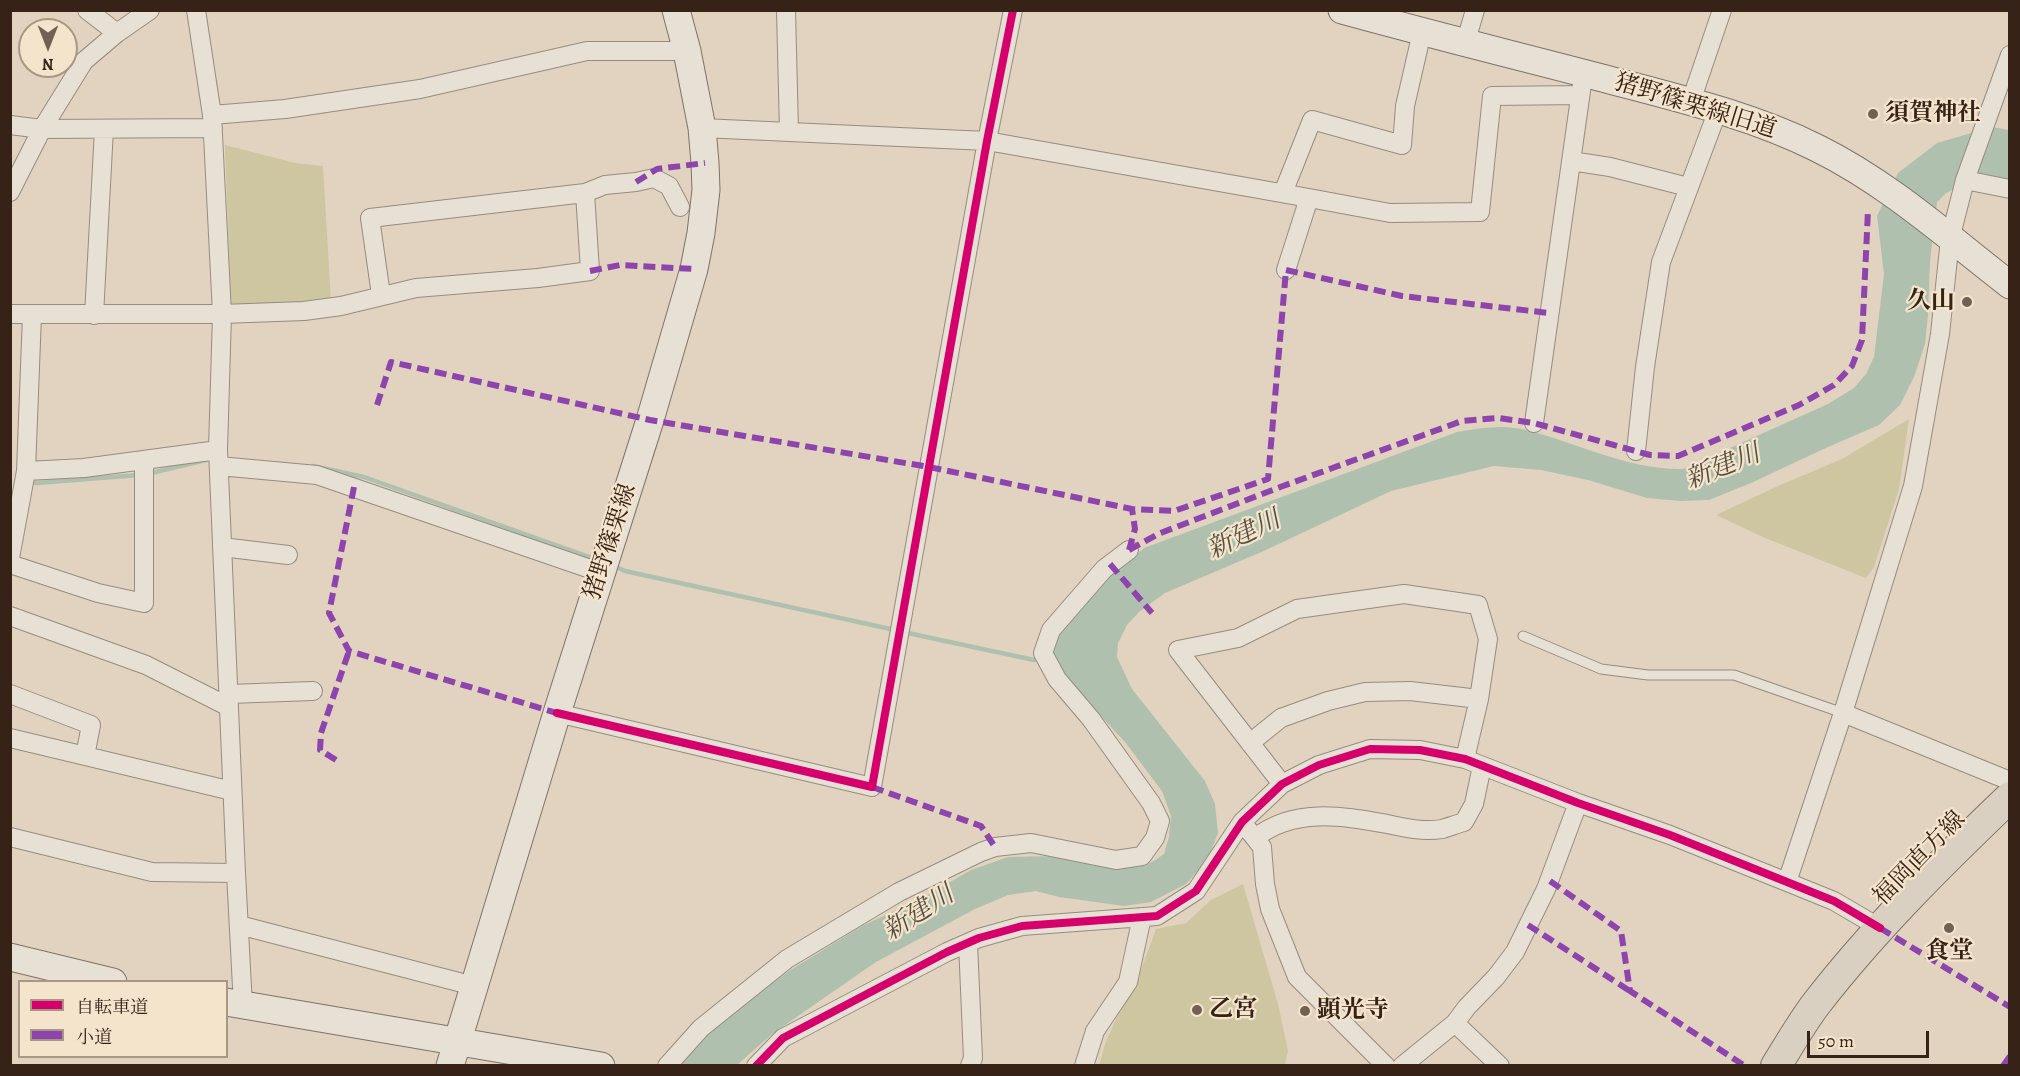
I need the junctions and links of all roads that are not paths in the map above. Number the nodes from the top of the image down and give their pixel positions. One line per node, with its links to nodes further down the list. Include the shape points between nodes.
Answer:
1 (87, 10): 10 (street)
2 (150, 10): 10 (street)
3 (196, 10): 18 (street)
4 (676, 10): 13 (street, 猪野篠栗線)
5 (786, 10): 23 (street)
6 (1014, 10): 24 (street)
7 (1342, 10): 11 (street, 猪野篠栗線旧道)
8 (1475, 10): 12 (street)
9 (1722, 10): 16 (street)
10 (117, 33): 21 (street, via 84,61)
11 (1422, 33): 12 (street, 猪野篠栗線旧道); 31 (street, via 1404,106 1402,145 1312,120)
12 (1465, 44): 15 (street, 猪野篠栗線旧道)
13 (687, 51): 18 (street, via 587,51 420,89); 20 (street, 猪野篠栗線)
14 (2010, 55): 26 (street)
15 (1582, 84): 16 (street, 猪野篠栗線旧道); 25 (street); 32 (street, via 1492,96 1480,212 1390,213)
16 (1691, 101): 17 (street, 猪野篠栗線旧道)
17 (1718, 110): 27 (street); 34 (street, 猪野篠栗線旧道, via 1818,148 1877,183)
18 (213, 122): 22 (street); 39 (street)
19 (10, 125): 21 (street)
20 (702, 128): 23 (street); 51 (street, 猪野篠栗線, via 706,190 694,269)
21 (42, 129): 22 (street); 29 (street)
22 (104, 129): 41 (street)
23 (789, 132): 24 (street)
24 (987, 141): 31 (street); 58 (street, via 872,787)
25 (1571, 161): 27 (street); 42 (street)
26 (1965, 180): 28 (street); 34 (street)
27 (1689, 187): 43 (street, via 1660,262)
28 (2010, 189)
29 (10, 192)
30 (585, 193): 33 (street, via 605,185 654,178 669,186); 37 (street, via 590,272 416,288); 37 (street, via 370,218)
31 (1283, 193): 32 (street)
32 (1309, 198): 35 (street)
33 (680, 207)
34 (1950, 239): 36 (street, 猪野篠栗線旧道); 59 (street, via 1940,334 1913,486)
35 (1286, 270)
36 (2010, 285)
37 (381, 295): 39 (street, via 340,306)
38 (10, 314): 40 (street)
39 (222, 314): 41 (street); 44 (street)
40 (32, 315): 41 (street); 46 (street)
41 (94, 315)
42 (1534, 423)
43 (1636, 451)
44 (219, 458): 45 (street); 47 (street); 51 (street, via 317,475)
45 (144, 461): 46 (street); 49 (street, via 144,603 98,593)
46 (26, 471): 49 (street)
47 (222, 547): 50 (street); 57 (street)
48 (1129, 550): 86 (street, via 1104,569 1051,630 1043,653 1057,679 1090,719 1160,820 1155,838 1142,856 1116,860 1031,843 981,852 899,892 787,959 700,1028)
49 (11, 553)
50 (288, 555)
51 (602, 573): 58 (street, 猪野篠栗線)
52 (10, 616): 57 (street)
53 (1523, 636): 59 (lane, via 1601,669 1648,675 1734,675)
54 (314, 691): 57 (street)
55 (10, 694): 62 (street, via 91,724)
56 (1479, 699): 61 (street, via 1410,691 1365,692 1281,718); 61 (street, via 1488,639 1478,604 1404,594 1297,609 1238,639 1178,650); 63 (street)
57 (229, 700): 67 (street)
58 (557, 713): 81 (street, 猪野篠栗線)
59 (1843, 713): 65 (street); 74 (street)
60 (10, 738): 62 (street)
61 (1250, 743): 66 (street)
62 (85, 756): 67 (street)
63 (1465, 759): 64 (street); 66 (street, via 1420,750 1370,749 1318,765)
64 (1482, 766): 69 (street); 72 (street, via 1474,804 1464,822 1441,829 1412,829 1319,815 1291,819)
65 (2010, 781)
66 (1282, 784): 70 (street)
67 (232, 791): 73 (street)
68 (2010, 796): 77 (main road, 福岡直方線)
69 (1578, 803): 74 (street); 83 (street, via 1546,889 1515,952)
70 (1242, 822): 72 (street); 75 (street, via 1196,891 1157,916)
71 (10, 837): 73 (street, via 152,872)
72 (1255, 837): 90 (street, via 1262,847 1270,909 1297,977)
73 (236, 873): 76 (street)
74 (1788, 882): 77 (street, via 1834,901)
75 (1142, 917): 78 (street, via 1022,926); 89 (street, via 1128,982 1095,1031)
76 (239, 925): 81 (street); 82 (street)
77 (1880, 928): 93 (main road, 福岡直方線, via 1815,1005)
78 (968, 943): 87 (street, via 783,1038); 88 (street, via 973,1058)
79 (10, 957): 80 (street)
80 (109, 980)
81 (474, 986): 84 (street, 猪野篠栗線)
82 (235, 1004): 84 (street)
83 (1455, 1023): 91 (street); 92 (street)
84 (454, 1053): 85 (street)
85 (601, 1065)
86 (667, 1065)
87 (756, 1065)
88 (970, 1065)
89 (1084, 1065)
90 (1386, 1065)
91 (1402, 1065)
92 (1500, 1065)
93 (1776, 1065)

